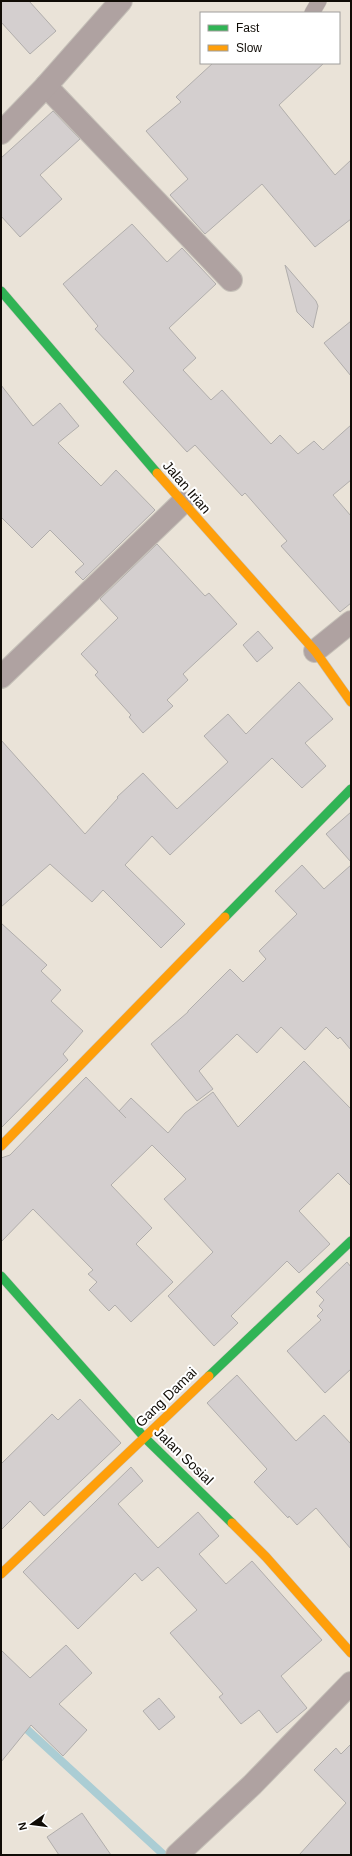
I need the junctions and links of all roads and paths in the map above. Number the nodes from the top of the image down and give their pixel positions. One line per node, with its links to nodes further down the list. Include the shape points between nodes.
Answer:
1 (121, 1): 4 (street)
2 (319, 1): 3 (lane)
3 (313, 12)
4 (46, 86): 5 (street); 6 (street)
5 (1, 132)
6 (231, 280)
7 (1, 291): 8 (street, Jalan Irian)
8 (182, 503): 10 (street, Jalan Irian); 11 (street)
9 (351, 622): 10 (street)
10 (315, 651): 12 (street, Jalan Irian)
11 (1, 677)
12 (351, 702)
13 (351, 789): 14 (street)
14 (1, 1146)
15 (351, 1241): 17 (street, Gang Damai)
16 (1, 1276): 17 (street, Jalan Sosial)
17 (144, 1437): 18 (street, Gang Damai); 19 (street, Jalan Sosial, via 266,1557)
18 (1, 1574)
19 (351, 1653)
20 (351, 1684): 21 (street, via 252,1785)
21 (179, 1852)

